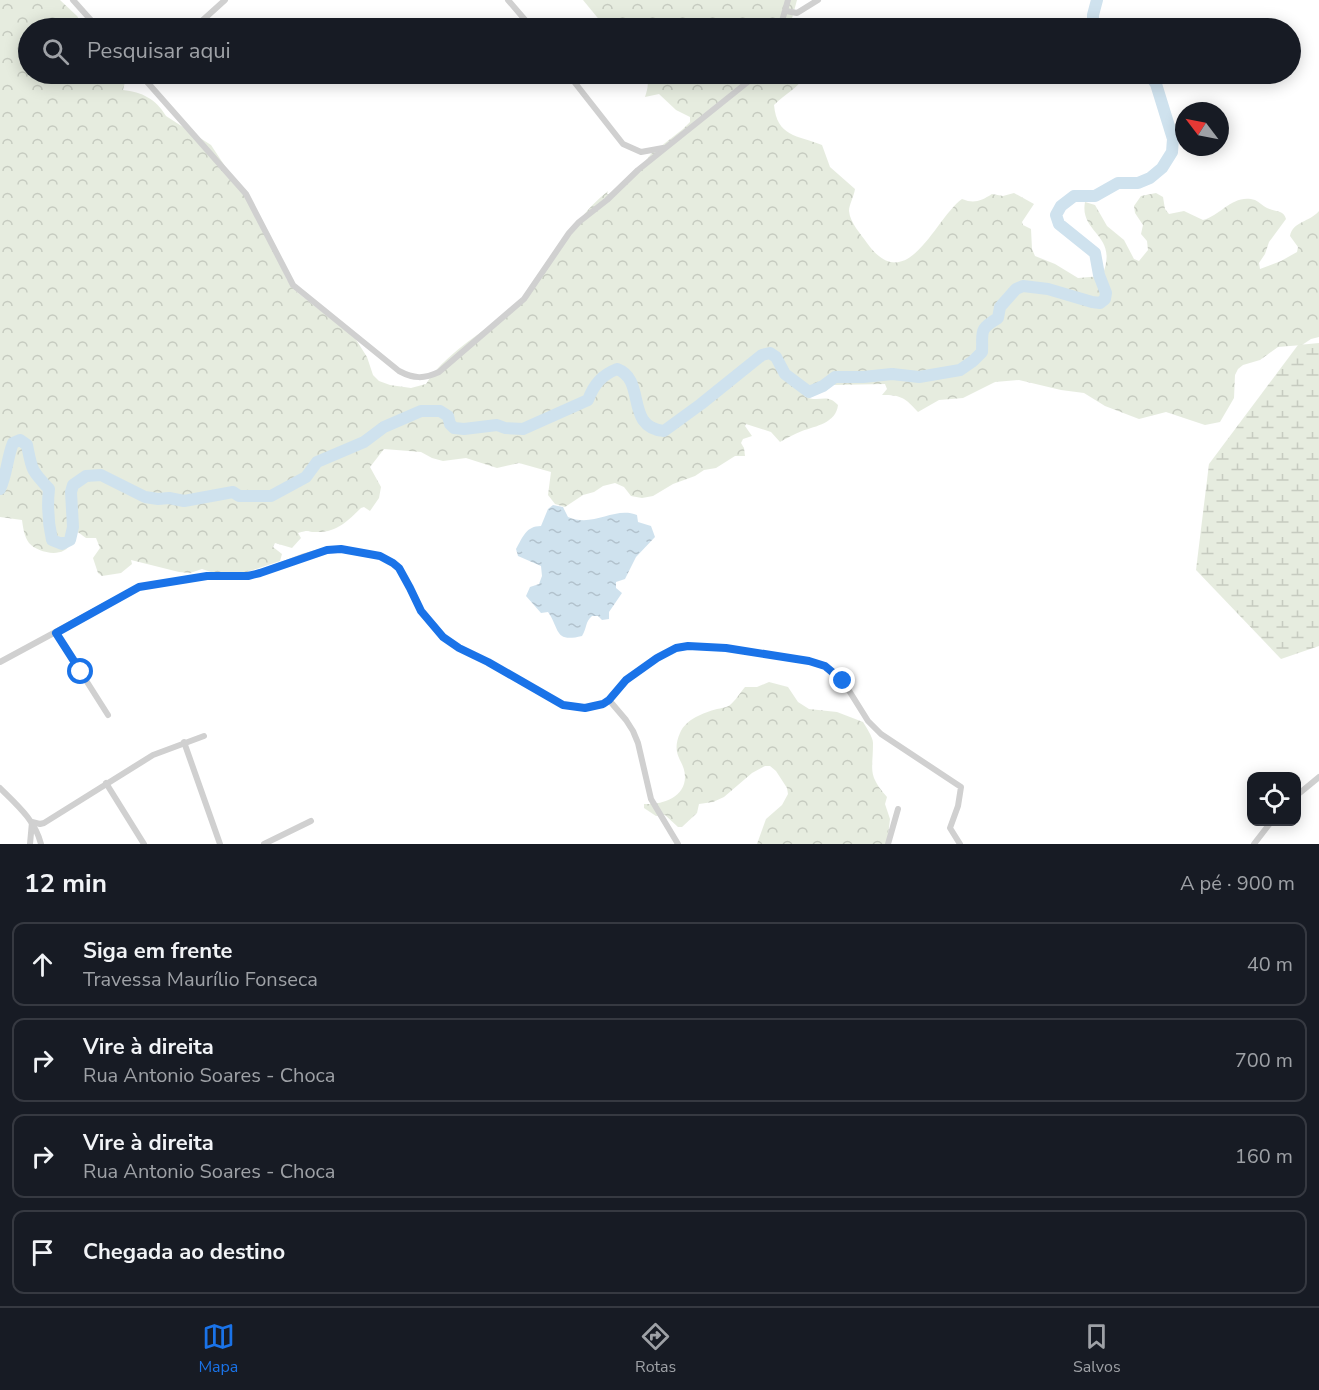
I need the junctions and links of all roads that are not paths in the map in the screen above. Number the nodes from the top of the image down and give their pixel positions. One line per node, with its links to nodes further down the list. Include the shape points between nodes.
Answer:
1 (73, 0): 7 (street)
2 (225, 0): 8 (street)
3 (508, 0): 9 (street)
4 (788, 0): 6 (street)
5 (818, 0): 6 (street, via 797,13)
6 (786, 11): 10 (street)
7 (90, 18)
8 (205, 18)
9 (523, 18)
10 (784, 18)
11 (151, 84): 14 (street, via 246,194 293,285 399,371 417,378 439,372 513,310 568,233)
12 (576, 84): 14 (street, via 623,144 641,152)
13 (744, 84): 14 (street)
14 (667, 147)
15 (56, 633): 16 (street); 17 (street, via 139,587 207,576 248,576 341,549 380,556 399,568 426,618 459,648 563,705 585,708); 18 (street)
16 (0, 662)
17 (609, 700): 34 (street, via 633,731 651,799); 36 (street, via 626,680 676,648 726,648 817,663 843,681 881,734 961,787 950,828)
18 (108, 715)
19 (204, 736): 20 (street)
20 (184, 742): 22 (street); 32 (street)
21 (1319, 777): 24 (street)
22 (106, 783): 27 (street, via 44,823); 31 (street)
23 (0, 788): 27 (street)
24 (1301, 792)
25 (898, 809): 35 (street)
26 (311, 821): 33 (street)
27 (32, 822): 29 (street); 30 (street)
28 (1268, 826): 37 (street)
29 (30, 844)
30 (41, 844)
31 (144, 844)
32 (220, 844)
33 (264, 844)
34 (678, 844)
35 (888, 844)
36 (960, 844)
37 (1254, 844)

